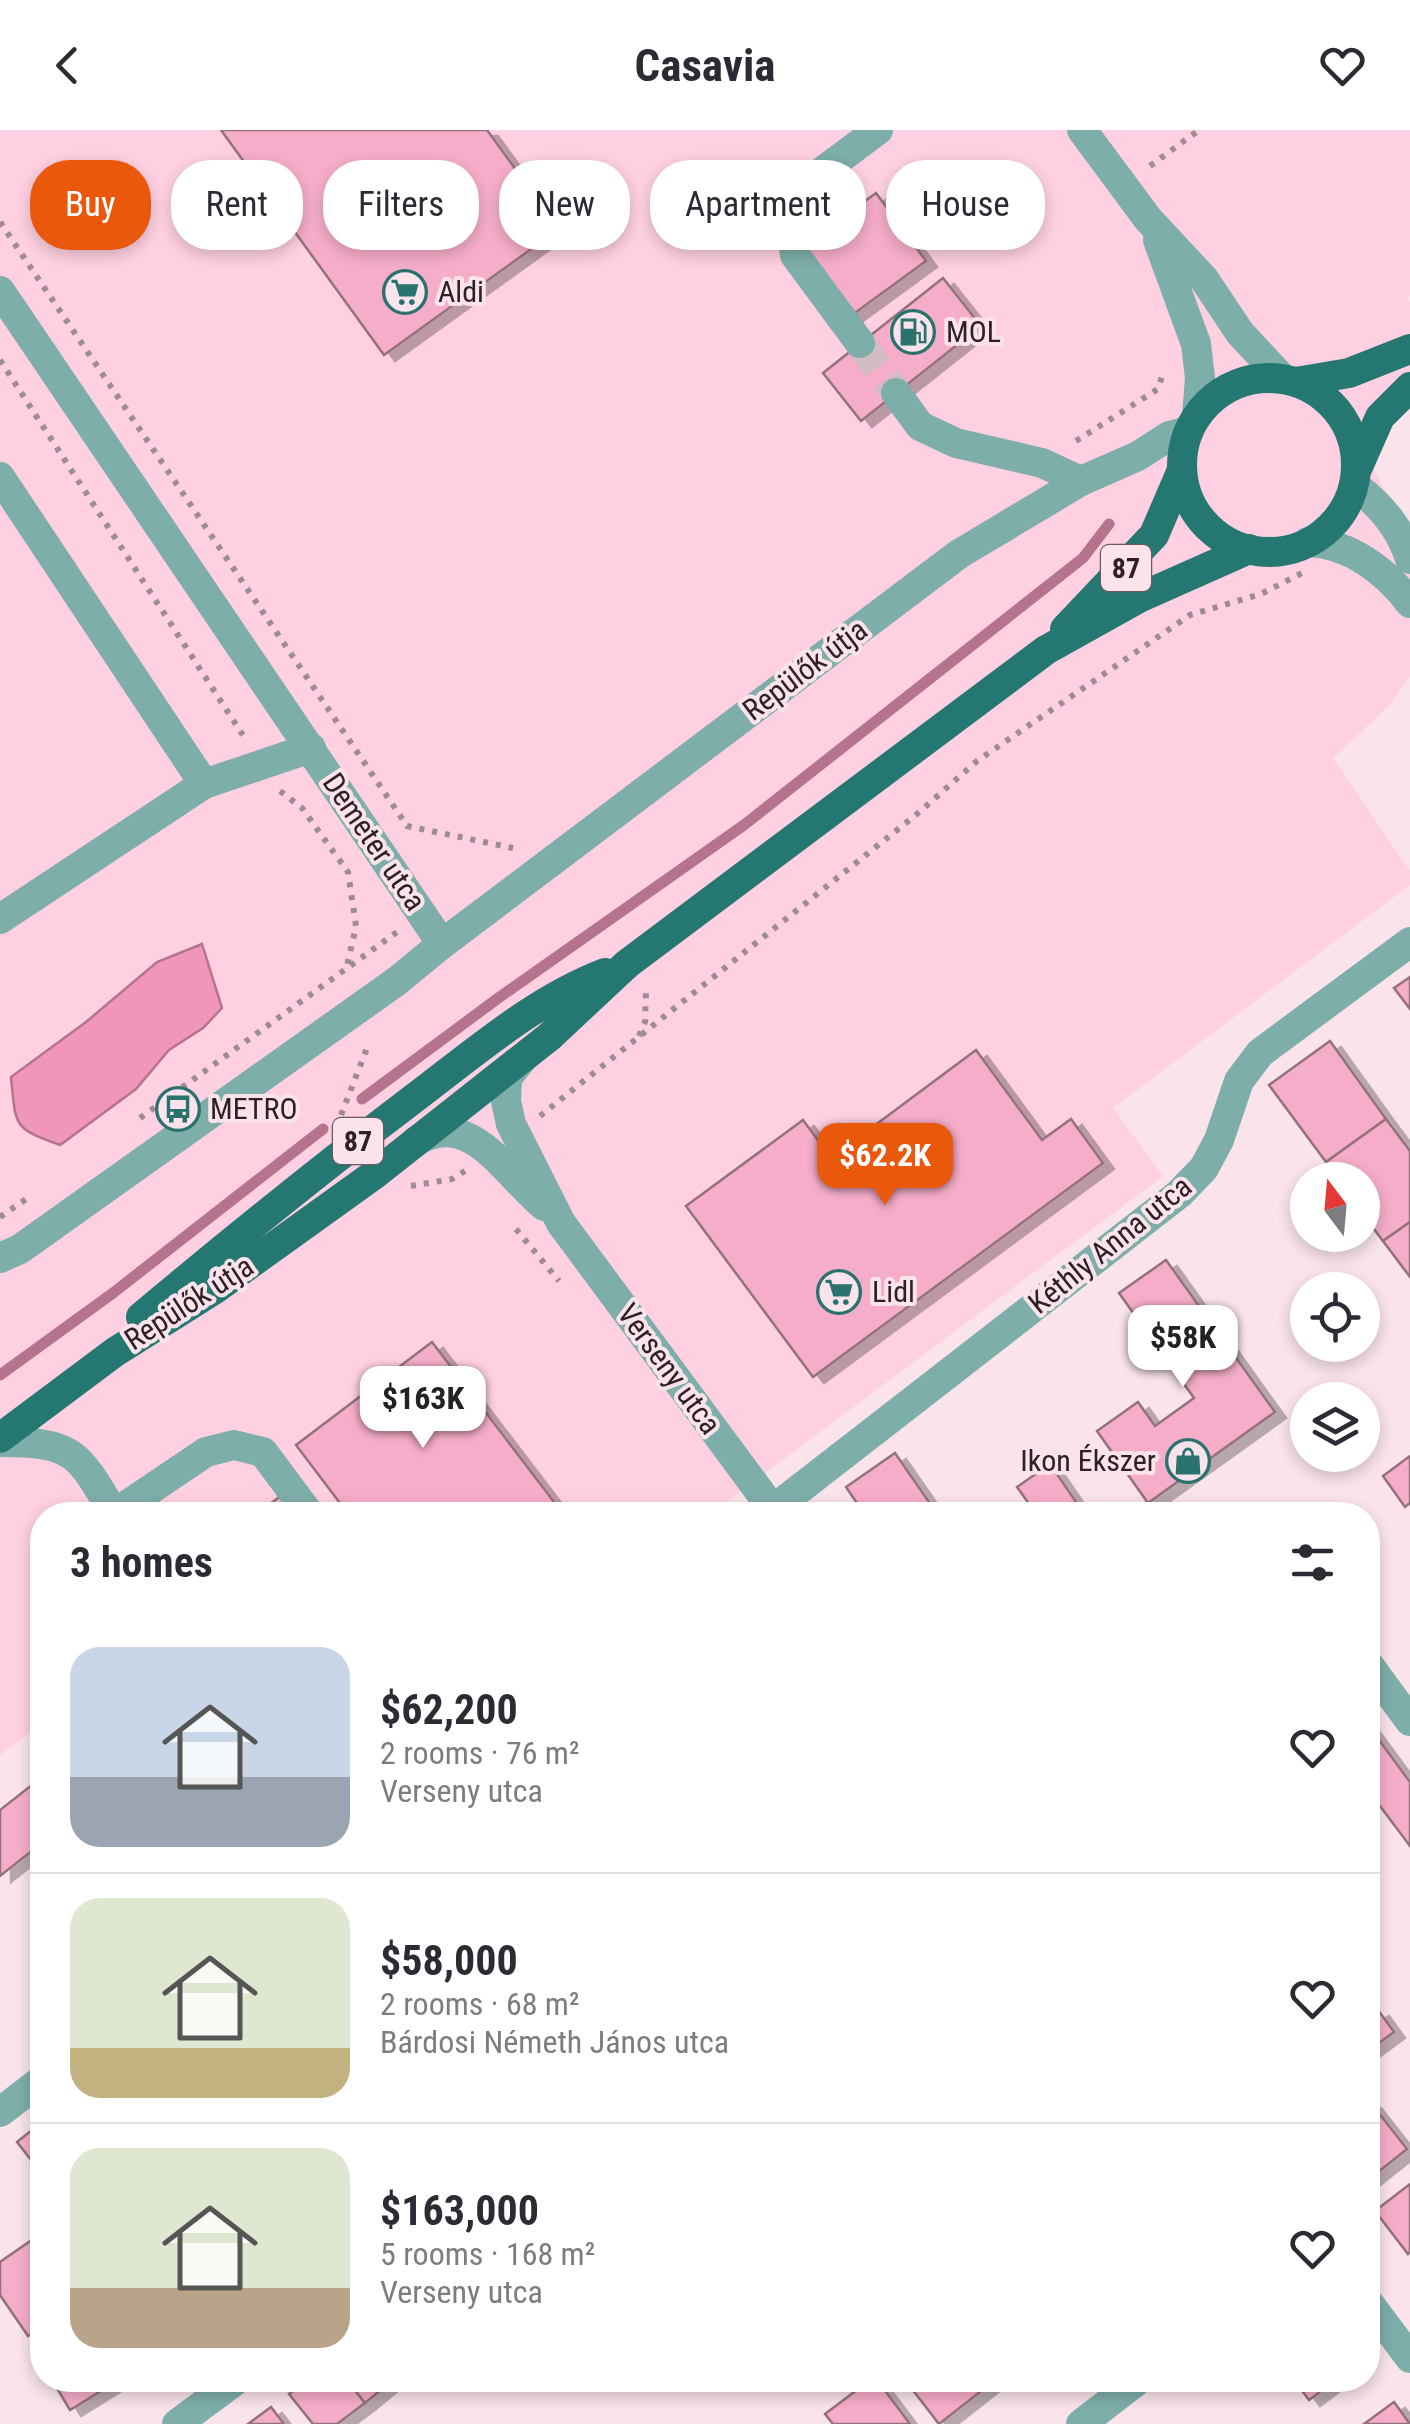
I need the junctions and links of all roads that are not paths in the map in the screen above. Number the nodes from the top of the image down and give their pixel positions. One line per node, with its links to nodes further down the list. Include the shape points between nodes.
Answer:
1 (878, 130): 5 (street, via 819,174 796,200 791,224 795,255)
2 (1082, 130): 3 (street)
3 (1148, 219): 7 (street, via 1194,266 1240,333); 10 (street, via 1196,344 1200,378)
4 (0, 291): 20 (street, Demeter utca)
5 (860, 344)
6 (1410, 349): 7 (main road, via 1349,373)
7 (1289, 381): 10 (main road, via 1235,385); 13 (main road, via 1329,402 1345,422)
8 (1410, 387): 13 (main road, via 1380,417)
9 (896, 393): 14 (street, via 920,426 944,438 1042,463)
10 (1193, 424): 11 (main road, 87); 14 (street, Repülők útja)
11 (1182, 470): 16 (main road, via 1202,520 1223,539); 19 (main road, Repülők útja / 87, via 1154,535)
12 (0, 477): 21 (street)
13 (1355, 478): 15 (main road, via 1338,518); 17 (street, via 1383,510)
14 (1080, 482): 24 (street, Repülők útja, via 959,554)
15 (1308, 542): 16 (main road, 87, via 1273,552); 18 (street, via 1340,548 1382,574)
16 (1249, 549): 19 (main road, Repülők útja / 87)
17 (1410, 559)
18 (1410, 602)
19 (1046, 650): 25 (main road, Repülők útja / 87)
20 (311, 748): 21 (street); 24 (street, Demeter utca)
21 (204, 784): 22 (street)
22 (0, 919)
23 (1410, 942): 36 (street, Kéthly Anna utca, via 1260,1054 1239,1081 1204,1168 1179,1194)
24 (442, 944): 29 (street, Demeter utca)
25 (627, 964): 26 (main road, Repülők útja / 87); 30 (main road, Repülők útja / 87, via 530,1012 354,1144 134,1323)
26 (528, 1053): 27 (main road, Repülők útja / 87); 28 (street, Verseny utca, via 506,1078 508,1113)
27 (404, 1148): 28 (street, Verseny utca, via 437,1131 468,1136); 30 (main road, Repülők útja / 87, via 214,1289)
28 (561, 1223): 35 (street, Verseny utca)
29 (0, 1258)
30 (116, 1352): 31 (main road, 87)
31 (0, 1440): 32 (street, via 47,1442 74,1456)
32 (107, 1502)
33 (132, 1502): 34 (street, via 206,1452 234,1445 264,1452)
34 (301, 1502)
35 (764, 1502)
36 (786, 1502)
37 (1380, 1680): 38 (street)
38 (1410, 1721)
39 (30, 2089): 40 (street)
40 (0, 2112)
41 (1380, 2318): 42 (street)
42 (1410, 2358)
43 (220, 2392): 45 (street)
44 (1122, 2392): 46 (street)
45 (177, 2424)
46 (1081, 2424)

